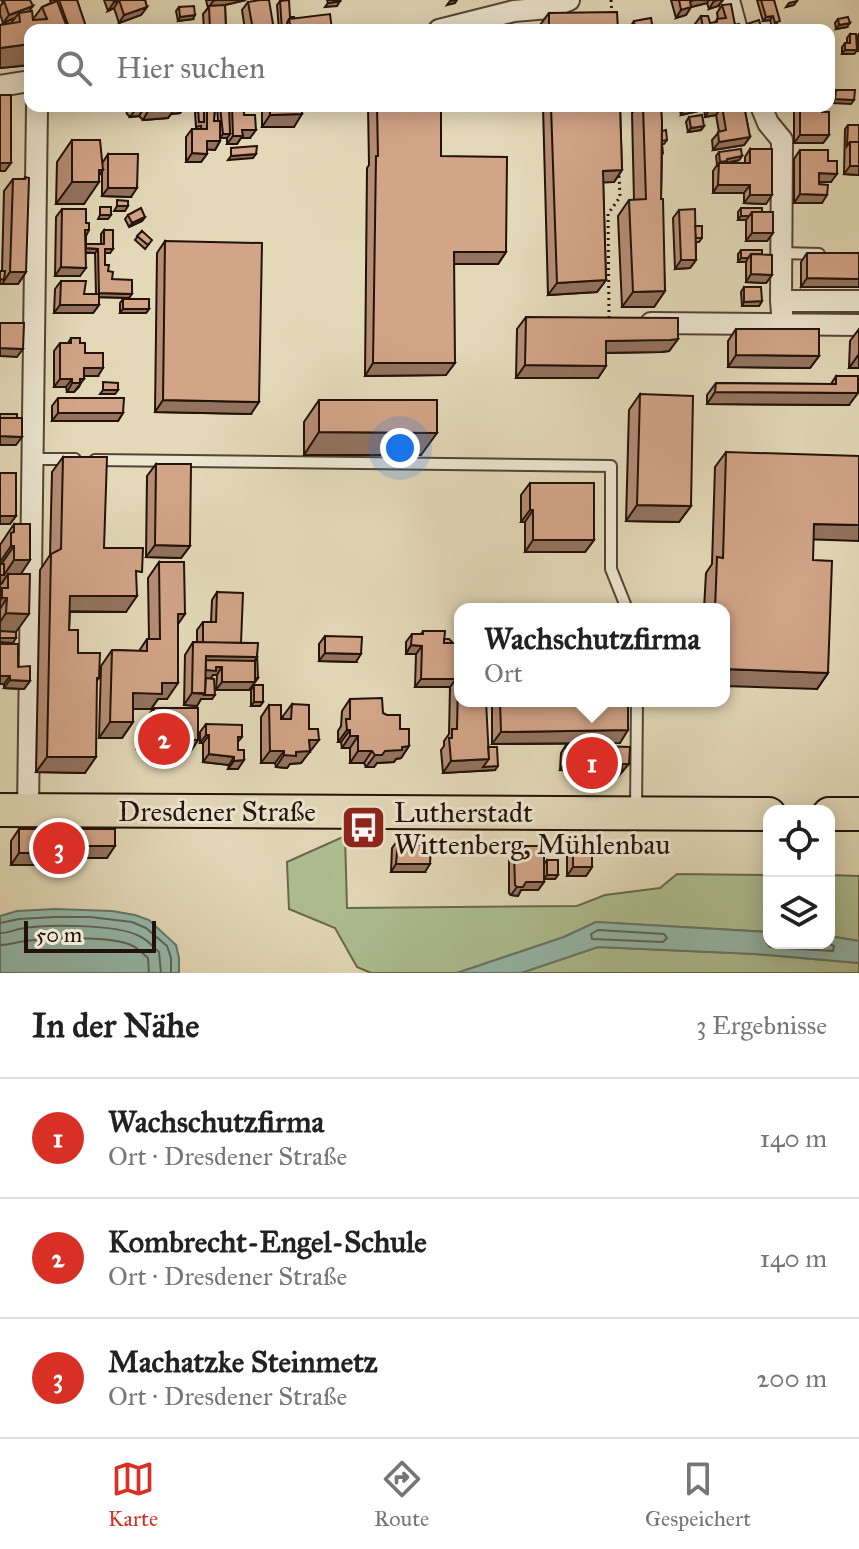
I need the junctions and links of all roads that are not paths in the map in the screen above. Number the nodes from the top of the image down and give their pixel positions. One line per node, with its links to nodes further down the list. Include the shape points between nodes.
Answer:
1 (569, 0): 3 (street)
2 (729, 0): 4 (street)
3 (463, 24)
4 (735, 24)
5 (24, 82): 6 (street)
6 (0, 86)
7 (37, 112): 16 (street)
8 (763, 112): 9 (street, via 782,140)
9 (781, 253): 10 (lane); 11 (street)
10 (830, 254)
11 (781, 301): 12 (street); 14 (street)
12 (859, 301)
13 (609, 322): 14 (street)
14 (783, 325): 15 (street)
15 (859, 325)
16 (33, 459): 17 (lane, via 611,466 611,569); 19 (street)
17 (625, 603)
18 (637, 707): 20 (lane)
19 (14, 810): 20 (main road, Dresdener Straße)
20 (636, 813): 21 (main road, Dresdener Straße)
21 (763, 814)
22 (835, 814): 23 (main road)
23 (859, 814)

